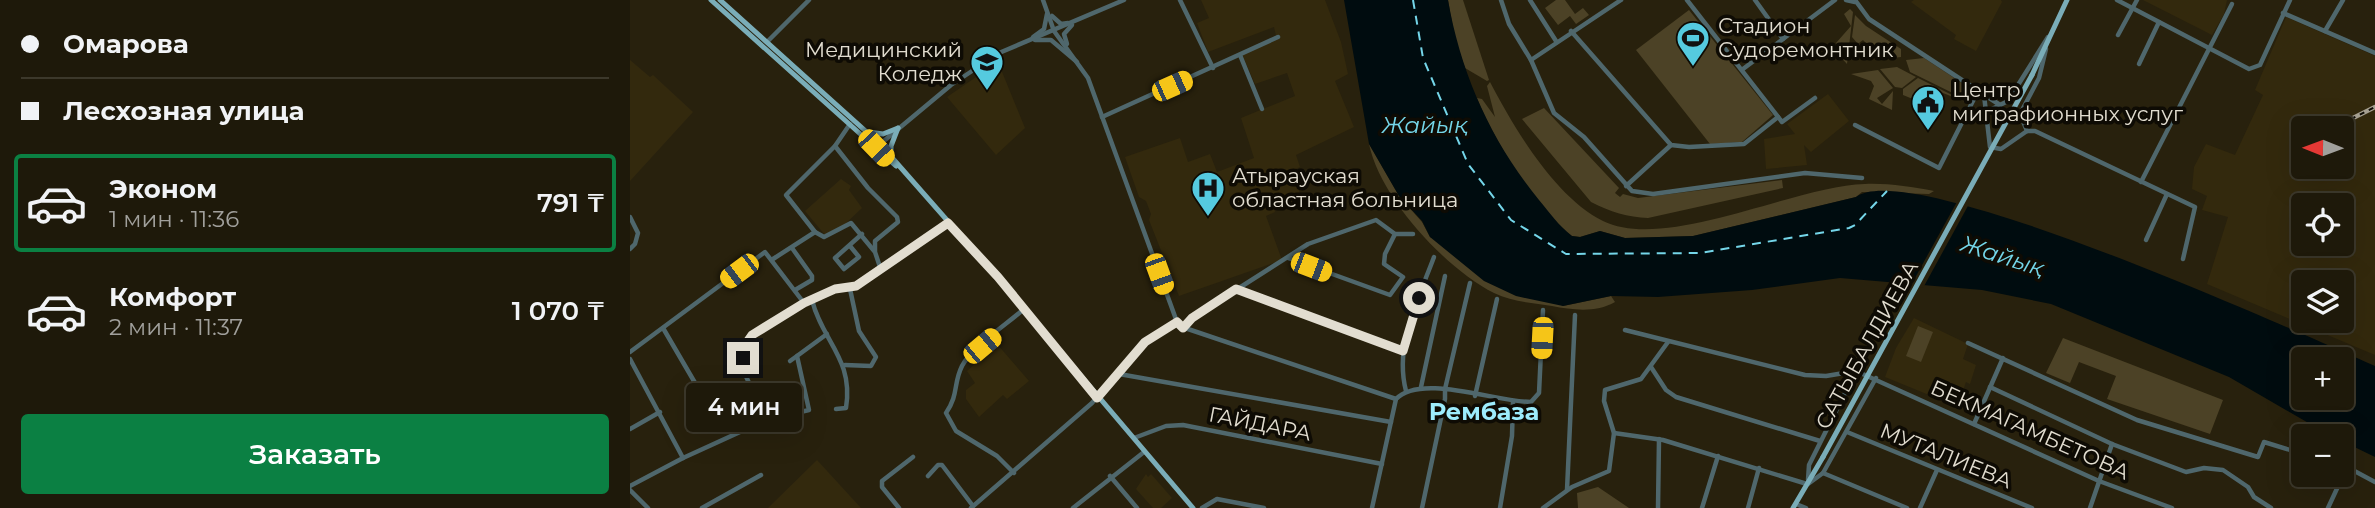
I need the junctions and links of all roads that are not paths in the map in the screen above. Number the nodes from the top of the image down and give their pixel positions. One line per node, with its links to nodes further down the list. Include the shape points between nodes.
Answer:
1 (711, 0): 52 (main road)
2 (720, 0): 35 (main road)
3 (810, 0): 35 (street)
4 (1043, 0): 22 (street)
5 (1124, 0): 24 (street)
6 (1180, 0): 42 (street)
7 (1501, 0): 39 (street)
8 (1530, 0): 34 (street)
9 (1621, 0): 27 (street)
10 (1687, 0): 43 (street)
11 (1755, 0): 32 (street)
12 (1835, 0): 32 (street)
13 (1846, 0): 19 (street)
14 (2067, 0): 29 (main road, САТЫБАЛДИЕВА)
15 (2117, 0): 21 (street)
16 (2137, 0): 21 (street)
17 (2290, 0): 23 (street)
18 (2343, 0): 28 (street)
19 (1855, 1): 44 (street, via 1869,19)
20 (2232, 4): 36 (street)
21 (2133, 8): 25 (street); 30 (street)
22 (1047, 10): 24 (street, via 1061,24); 26 (street); 33 (street, via 1044,29)
23 (2283, 13): 28 (street); 36 (street, via 2260,65 2249,69)
24 (1076, 22): 26 (street); 40 (street, via 1064,40)
25 (2159, 22): 36 (street); 41 (street)
26 (1055, 31): 33 (street); 40 (street)
27 (1571, 31): 34 (street); 57 (street)
28 (2326, 31): 37 (street)
29 (2050, 33): 47 (street, via 2008,101); 56 (street, via 2039,78 2020,114); 148 (main road, САТЫБАЛДИЕВА, bridge, via 2032,75)
30 (2118, 35)
31 (1278, 37): 38 (street)
32 (1783, 38): 43 (street)
33 (1029, 40): 40 (street, via 1051,40); 54 (street, via 975,68)
34 (1556, 41): 39 (street)
35 (768, 42): 52 (main road)
36 (2210, 48): 63 (street)
37 (2375, 53)
38 (1240, 55): 42 (street); 48 (street)
39 (1531, 60): 64 (street, via 1554,113 1584,137)
40 (1077, 62): 50 (street)
41 (2139, 64)
42 (1213, 68): 50 (street)
43 (1743, 69): 51 (street)
44 (1978, 91): 45 (street); 53 (street, via 1939,168)
45 (1984, 95): 47 (street); 49 (street)
46 (1815, 97): 51 (street, via 1782,122)
47 (2000, 105): 49 (street)
48 (1262, 110)
49 (1986, 111): 56 (street, via 1990,147 2001,149)
50 (1102, 117): 93 (street)
51 (1778, 117): 57 (street, via 1744,144)
52 (851, 122): 55 (main road); 58 (street); 59 (main road)
53 (1855, 125)
54 (898, 128): 55 (main road, via 883,134); 59 (street); 60 (main road)
55 (866, 131): 59 (main road)
56 (2027, 131): 63 (street)
57 (1671, 145): 64 (street)
58 (835, 146): 68 (street, via 786,195); 76 (street, via 897,217 898,222 876,241)
59 (878, 146): 60 (main road); 61 (main road)
60 (892, 158): 61 (main road)
61 (897, 166): 67 (main road)
62 (1862, 178): 64 (street, via 1805,173 1653,194)
63 (2141, 182): 65 (street)
64 (1626, 186)
65 (2167, 194): 72 (street); 79 (street, via 2195,207)
66 (630, 217): 75 (street, via 638,233)
67 (948, 223): 81 (street); 90 (main road)
68 (815, 232): 69 (street, via 824,237 851,223); 74 (street)
69 (862, 234): 73 (street); 76 (street)
70 (1395, 234): 71 (street); 78 (street, via 1376,220 1370,221 1308,244); 78 (street, via 1384,264 1403,277 1390,295)
71 (1413, 234)
72 (2146, 240)
73 (850, 246): 73 (street, via 835,258 844,269 859,257)
74 (792, 248): 80 (street); 86 (street, via 812,276)
75 (630, 249)
76 (875, 252): 81 (street)
77 (1434, 257): 100 (street)
78 (1287, 258): 85 (street)
79 (2183, 258)
80 (773, 260): 86 (street); 94 (street, via 765,252)
81 (881, 270): 84 (street)
82 (1445, 276): 111 (street)
83 (1470, 283): 113 (street)
84 (850, 289): 88 (street, via 835,289); 106 (street, via 859,331 876,357 871,366)
85 (1236, 289): 95 (street); 100 (street)
86 (795, 290): 89 (street)
87 (1497, 299): 115 (street)
88 (812, 300): 89 (street); 97 (street)
89 (804, 303): 122 (street, via 752,335 745,345 744,372)
90 (1024, 309): 116 (main road); 141 (street, via 967,359 946,418 956,432 997,456)
91 (1543, 310): 119 (street, via 1539,393 1531,402)
92 (1574, 315): 151 (street)
93 (1177, 322): 95 (street); 109 (street, via 1145,342)
94 (663, 328): 101 (street); 118 (street)
95 (1183, 328): 117 (street)
96 (1625, 330): 98 (street)
97 (827, 334): 102 (street); 106 (street)
98 (1668, 342): 107 (street); 108 (street, via 1805,375)
99 (1968, 343): 103 (street)
100 (1403, 351): 114 (street)
101 (630, 352)
102 (797, 356): 105 (street); 122 (street, via 809,410)
103 (2003, 358): 112 (street); 132 (street, via 2137,420 2258,457 2264,442)
104 (630, 359): 121 (street)
105 (790, 361)
106 (845, 365): 120 (street, via 846,408)
107 (1651, 368): 127 (street, via 1641,379 1605,390); 130 (street, via 1676,397)
108 (1856, 371): 110 (street, БЕКМАГАМБЕТОВА); 130 (street)
109 (1119, 374): 116 (street); 123 (street)
110 (1876, 378): 124 (street, БЕКМАГАМБЕТОВА); 126 (street)
111 (1421, 387): 113 (street); 114 (street)
112 (1990, 387): 124 (street); 131 (street)
113 (1444, 389): 115 (street); 163 (street, via 1446,399)
114 (1406, 391): 117 (street)
115 (1475, 396): 119 (street)
116 (1097, 398): 128 (main road); 141 (street)
117 (1396, 399): 123 (street)
118 (705, 400)
119 (1513, 402): 164 (street)
120 (836, 410)
121 (660, 412): 125 (street); 136 (street)
122 (766, 421): 136 (street)
123 (1391, 422): 137 (street)
124 (1974, 424): 146 (street, БЕКМАГАМБЕТОВА)
125 (630, 429)
126 (1847, 432): 139 (street, МУТАЛИЕВА); 142 (street)
127 (1614, 433): 129 (street); 151 (street, via 1609,471)
128 (1134, 438): 133 (main road); 137 (street, ГАЙДАРА, via 1183,425)
129 (1659, 439): 134 (street); 166 (street)
130 (1820, 441): 148 (street, via 1809,464)
131 (2112, 444): 146 (street); 175 (street, via 2186,472 2223,470)
132 (2291, 450)
133 (1144, 452): 145 (street); 159 (main road)
134 (1718, 456): 138 (street); 167 (street)
135 (912, 457): 156 (street, via 882,481)
136 (682, 458): 150 (street)
137 (1382, 464): 162 (street)
138 (1759, 468): 148 (street); 168 (street)
139 (1937, 470): 171 (street); 172 (street, МУТАЛИЕВА)
140 (2354, 471): 147 (street)
141 (1014, 473): 153 (street)
142 (1823, 474): 148 (street); 170 (street)
143 (761, 475): 155 (street)
144 (928, 475): 153 (street, via 942,465)
145 (1110, 476): 157 (street); 158 (street)
146 (2099, 481): 173 (street); 174 (street, БЕКМАГАМБЕТОВА)
147 (2375, 482)
148 (1807, 484): 152 (main road, САТЫБАЛДИЕВА)
149 (2336, 487): 176 (street)
150 (630, 488): 154 (street)
151 (1567, 491): 165 (street)
152 (1794, 506): 169 (street)
153 (972, 507)
154 (648, 508)
155 (702, 508)
156 (900, 508)
157 (1073, 508)
158 (1138, 508)
159 (1193, 508)
160 (1202, 508): 161 (street, via 1217,499)
161 (1264, 508)
162 (1372, 508)
163 (1422, 508)
164 (1500, 508)
165 (1543, 508)
166 (1658, 508)
167 (1702, 508)
168 (1748, 508)
169 (1806, 508)
170 (1907, 508)
171 (1920, 508)
172 (2032, 508)
173 (2090, 508)
174 (2172, 508)
175 (2272, 508)
176 (2328, 508)

